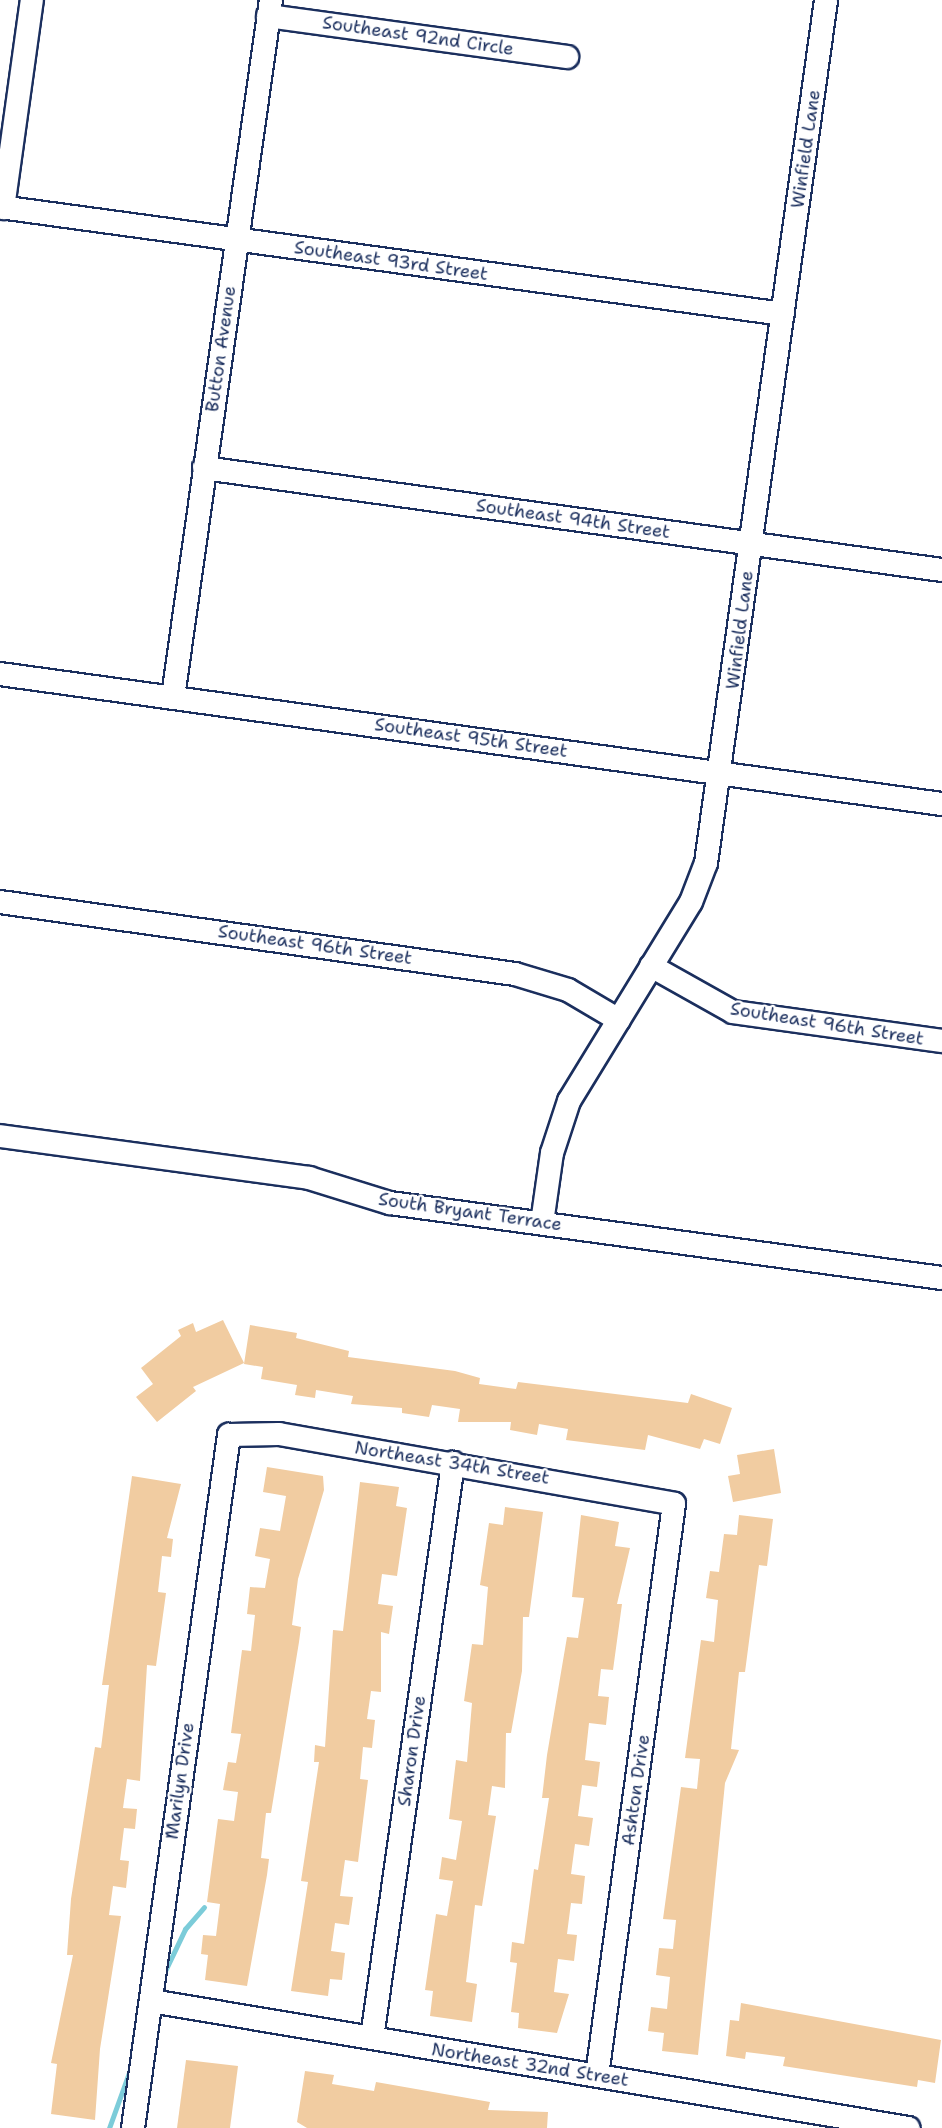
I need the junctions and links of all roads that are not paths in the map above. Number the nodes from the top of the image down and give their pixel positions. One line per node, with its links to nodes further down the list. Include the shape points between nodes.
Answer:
1 (32, 0): 5 (street)
2 (826, 0): 7 (street, Winfield Lane)
3 (269, 8): 4 (street, Southeast 92nd Circle); 6 (street, Button Avenue)
4 (567, 57)
5 (2, 207): 6 (street, Southeast 93rd Street)
6 (236, 241): 7 (street, Southeast 93rd Street); 8 (street, Button Avenue)
7 (783, 314): 9 (street, Winfield Lane)
8 (204, 468): 9 (street, Southeast 94th Street); 12 (street, Button Avenue)
9 (752, 544): 10 (street, Southeast 94th Street); 13 (street, Winfield Lane)
10 (942, 570)
11 (0, 674): 12 (street, Southeast 95th Street)
12 (173, 697): 13 (street, Southeast 95th Street)
13 (722, 773): 14 (street, Southeast 95th Street); 16 (street, Winfield Lane, via 703,871)
14 (942, 804)
15 (0, 902): 17 (street, Southeast 96th Street, via 515,974 568,990)
16 (651, 966): 17 (street, Winfield Lane); 18 (street, Southeast 96th Street, via 733,1012)
17 (619, 1020): 20 (street, Winfield Lane, via 563,1114)
18 (942, 1041)
19 (0, 1136): 20 (street, South Bryant Terrace, via 286,1174 390,1203)
20 (542, 1223): 21 (street, South Bryant Terrace)
21 (942, 1278)
22 (229, 1435): 23 (street, Northeast 34th Street, via 279,1434); 25 (street, Marilyn Drive)
23 (453, 1463): 24 (street, Northeast 34th Street); 26 (street, Sharon Drive)
24 (674, 1504): 27 (street, Ashton Drive)
25 (151, 2001): 26 (street, Northeast 32nd Street); 28 (street, Marilyn Drive)
26 (372, 2038): 27 (street, Northeast 32nd Street)
27 (597, 2076): 29 (street, Northeast 32nd Street)
28 (133, 2128)
29 (908, 2128)

